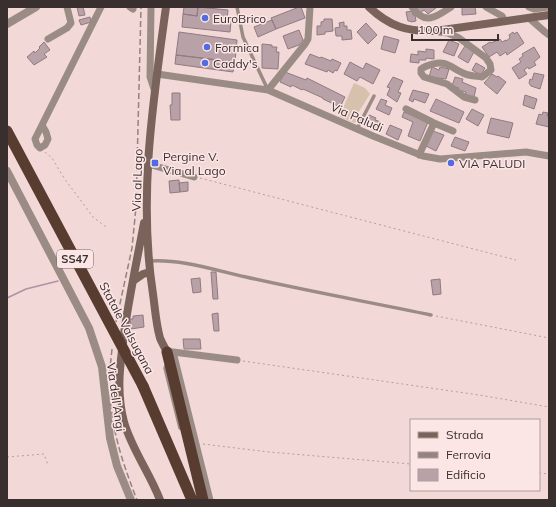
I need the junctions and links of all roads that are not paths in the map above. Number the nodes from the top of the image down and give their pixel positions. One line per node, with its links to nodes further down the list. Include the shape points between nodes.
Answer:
1 (36, 7): 17 (street)
2 (67, 7): 20 (street, via 71,23)
3 (101, 7): 28 (street)
4 (151, 7): 23 (street, via 150,77)
5 (166, 7): 21 (main road, Via al Lago)
6 (237, 7): 22 (lane, via 243,37)
7 (310, 7): 22 (street, via 308,39)
8 (369, 7): 18 (main road, via 378,16 399,27 418,32)
9 (412, 7): 10 (street, via 424,18 435,18)
10 (451, 7)
11 (486, 7): 16 (street, via 502,16)
12 (529, 7): 13 (street)
13 (548, 7)
14 (549, 15): 15 (main road)
15 (529, 18): 16 (main road); 19 (street)
16 (505, 21): 18 (main road)
17 (7, 24)
18 (435, 31): 25 (street, via 458,38 486,58 490,70 482,77 464,73 439,62 425,66 421,73 424,77 447,84 464,97)
19 (549, 35)
20 (48, 40)
21 (157, 74): 22 (street, Via Paludi); 23 (main road, Via al Lago)
22 (268, 90): 29 (street, Via Paludi)
23 (155, 92): 35 (main road, Via al Lago)
24 (374, 96): 29 (lane)
25 (475, 100)
26 (406, 109): 27 (street)
27 (434, 123): 31 (street); 33 (street)
28 (42, 125): 28 (street, via 48,138 45,145 40,148 35,138)
29 (356, 129): 33 (street, Via Paludi)
30 (7, 131): 46 (highway, Statale Valsugana / SS47, bridge)
31 (453, 131)
32 (7, 143): 46 (highway, Statale Valsugana / SS47)
33 (419, 155): 34 (street, Via Paludi, via 440,159 526,152)
34 (549, 156)
35 (148, 164): 37 (street); 38 (main road, Via al Lago)
36 (7, 171): 49 (street, Via dell'Angi, via 89,328 102,367 110,438 117,466)
37 (194, 177)
38 (147, 204): 39 (main road, Via al Lago); 40 (main road)
39 (148, 261): 40 (main road); 41 (main road, Via al Lago); 43 (lane, via 170,261 208,268)
40 (135, 272): 42 (main road)
41 (150, 272): 42 (main road); 44 (main road, Via al Lago, via 160,338)
42 (133, 281): 50 (main road, via 119,363 120,402 130,439)
43 (431, 315)
44 (170, 355): 45 (street); 47 (lane, via 165,368); 48 (highway)
45 (237, 360)
46 (140, 388): 51 (highway, Statale Valsugana / SS47); 52 (highway, Statale Valsugana / SS47)
47 (182, 436)
48 (191, 449): 53 (highway); 54 (street)
49 (131, 500)
50 (160, 500)
51 (184, 500)
52 (192, 500)
53 (203, 500)
54 (210, 500)

